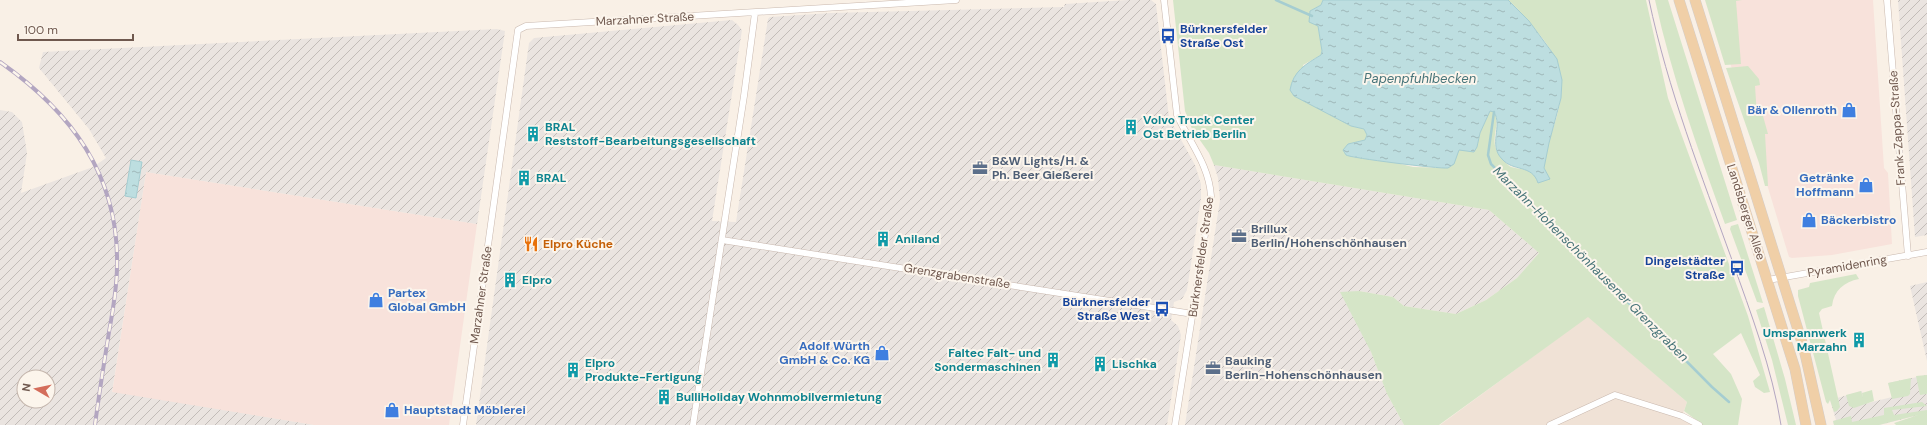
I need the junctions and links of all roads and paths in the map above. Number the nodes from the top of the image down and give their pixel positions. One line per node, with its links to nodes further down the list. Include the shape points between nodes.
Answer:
1 (956, 0): 6 (street)
2 (1164, 0): 12 (street, Bürknersfelder Straße, via 1177,115 1203,162 1210,184 1211,196)
3 (1679, 0): 11 (main road, Landsberger Allee)
4 (1695, 0): 10 (main road, Landsberger Allee)
5 (1887, 0): 9 (street, Frank-Zappa-Straße)
6 (755, 13): 7 (street); 13 (street, Marzahner Straße, via 526,26 518,30)
7 (722, 240): 12 (street, Grenzgrabenstraße); 14 (street)
8 (1927, 252): 9 (street, Pyramidenring)
9 (1908, 256): 10 (street, Pyramidenring)
10 (1782, 277): 11 (street, Pyramidenring); 19 (main road, Landsberger Allee, via 1804,350)
11 (1768, 280): 18 (main road, Landsberger Allee, via 1795,369)
12 (1193, 314): 15 (street, Bürknersfelder Straße)
13 (463, 425)
14 (693, 425)
15 (1176, 425)
16 (1550, 425): 17 (street, via 1614,395)
17 (1699, 425)
18 (1806, 425)
19 (1821, 425)

